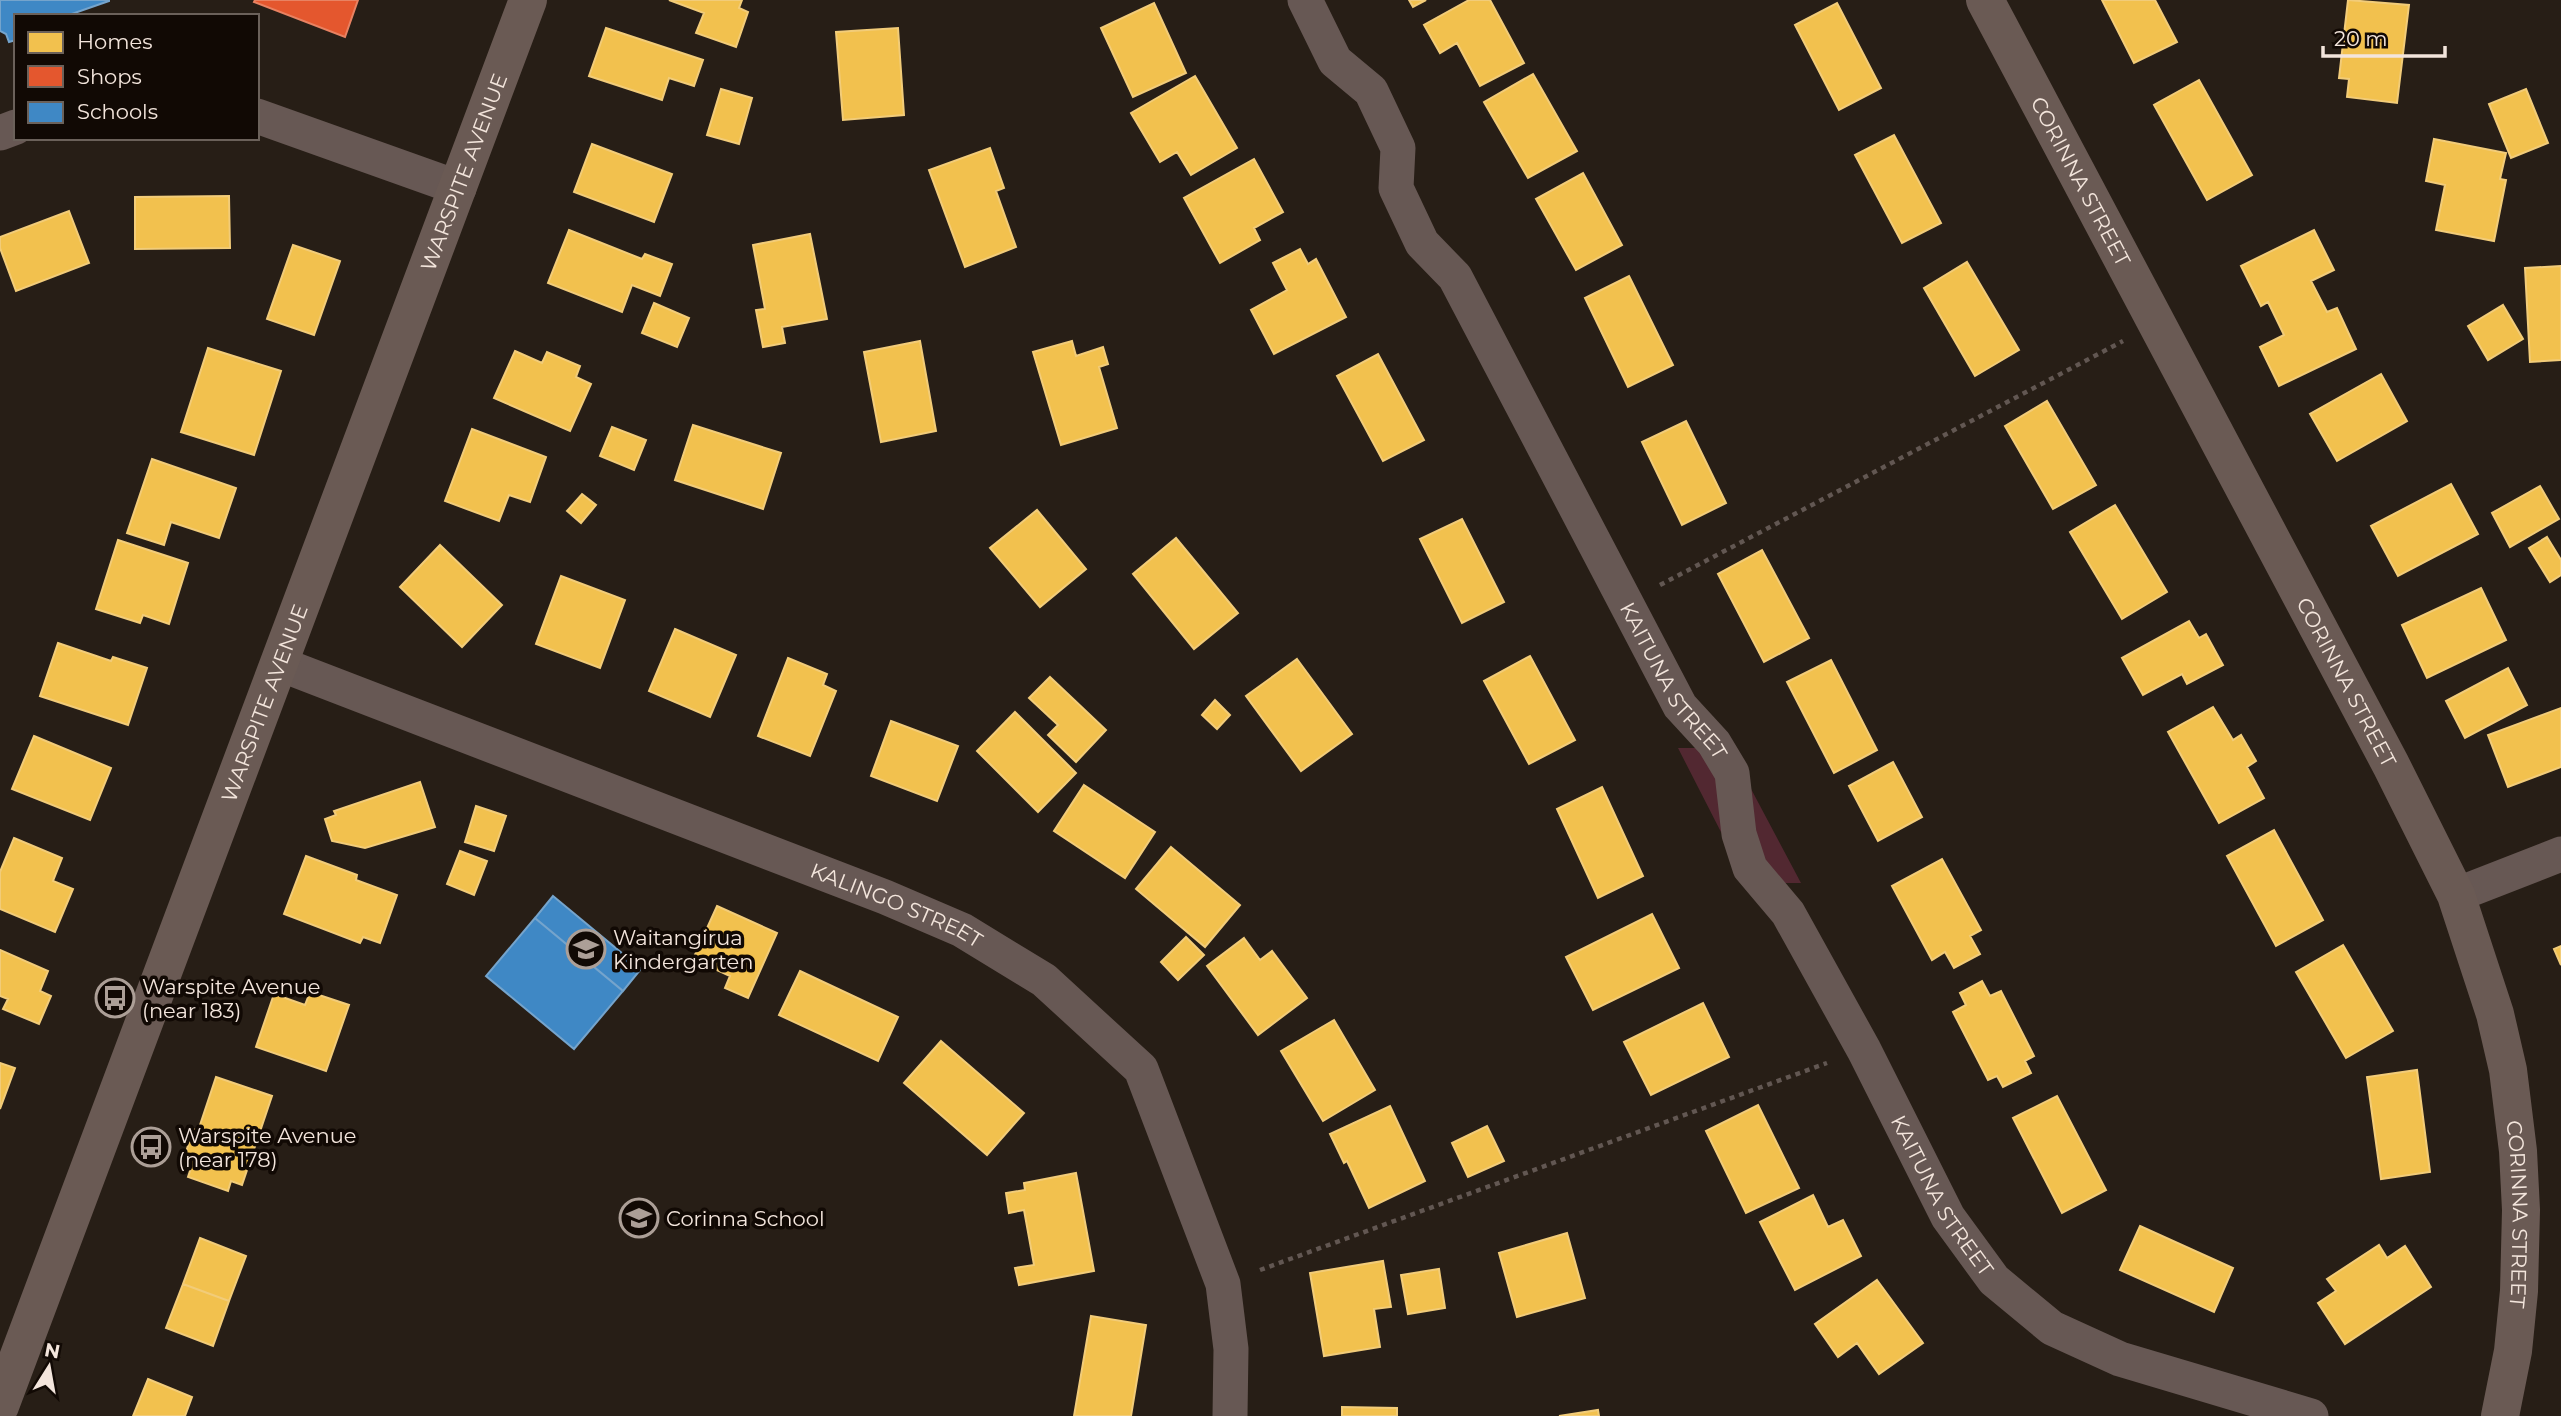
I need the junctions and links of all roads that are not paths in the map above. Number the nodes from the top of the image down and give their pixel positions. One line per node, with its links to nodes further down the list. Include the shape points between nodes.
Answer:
1 (528, 0): 5 (street, WARSPITE AVENUE)
2 (1305, 0): 11 (street, KAITUNA STREET, via 1335,61 1371,91 1398,148 1396,188 1422,243 1455,276 1680,706 1714,743 1732,773 1739,834 1750,868 1788,913 1948,1217 1994,1280 2052,1328 2120,1359)
3 (1985, 0): 8 (street, CORINNA STREET)
4 (259, 117): 5 (street)
5 (459, 188): 6 (street, WARSPITE AVENUE)
6 (280, 664): 9 (street, WARSPITE AVENUE); 10 (street, KALINGO STREET, via 885,897 962,930 1044,980 1141,1069 1223,1283 1231,1349)
7 (2561, 854): 8 (street)
8 (2456, 895): 12 (street, CORINNA STREET, via 2495,1014 2518,1150 2519,1291)
9 (0, 1406)
10 (1230, 1416)
11 (2311, 1416)
12 (2500, 1416)

